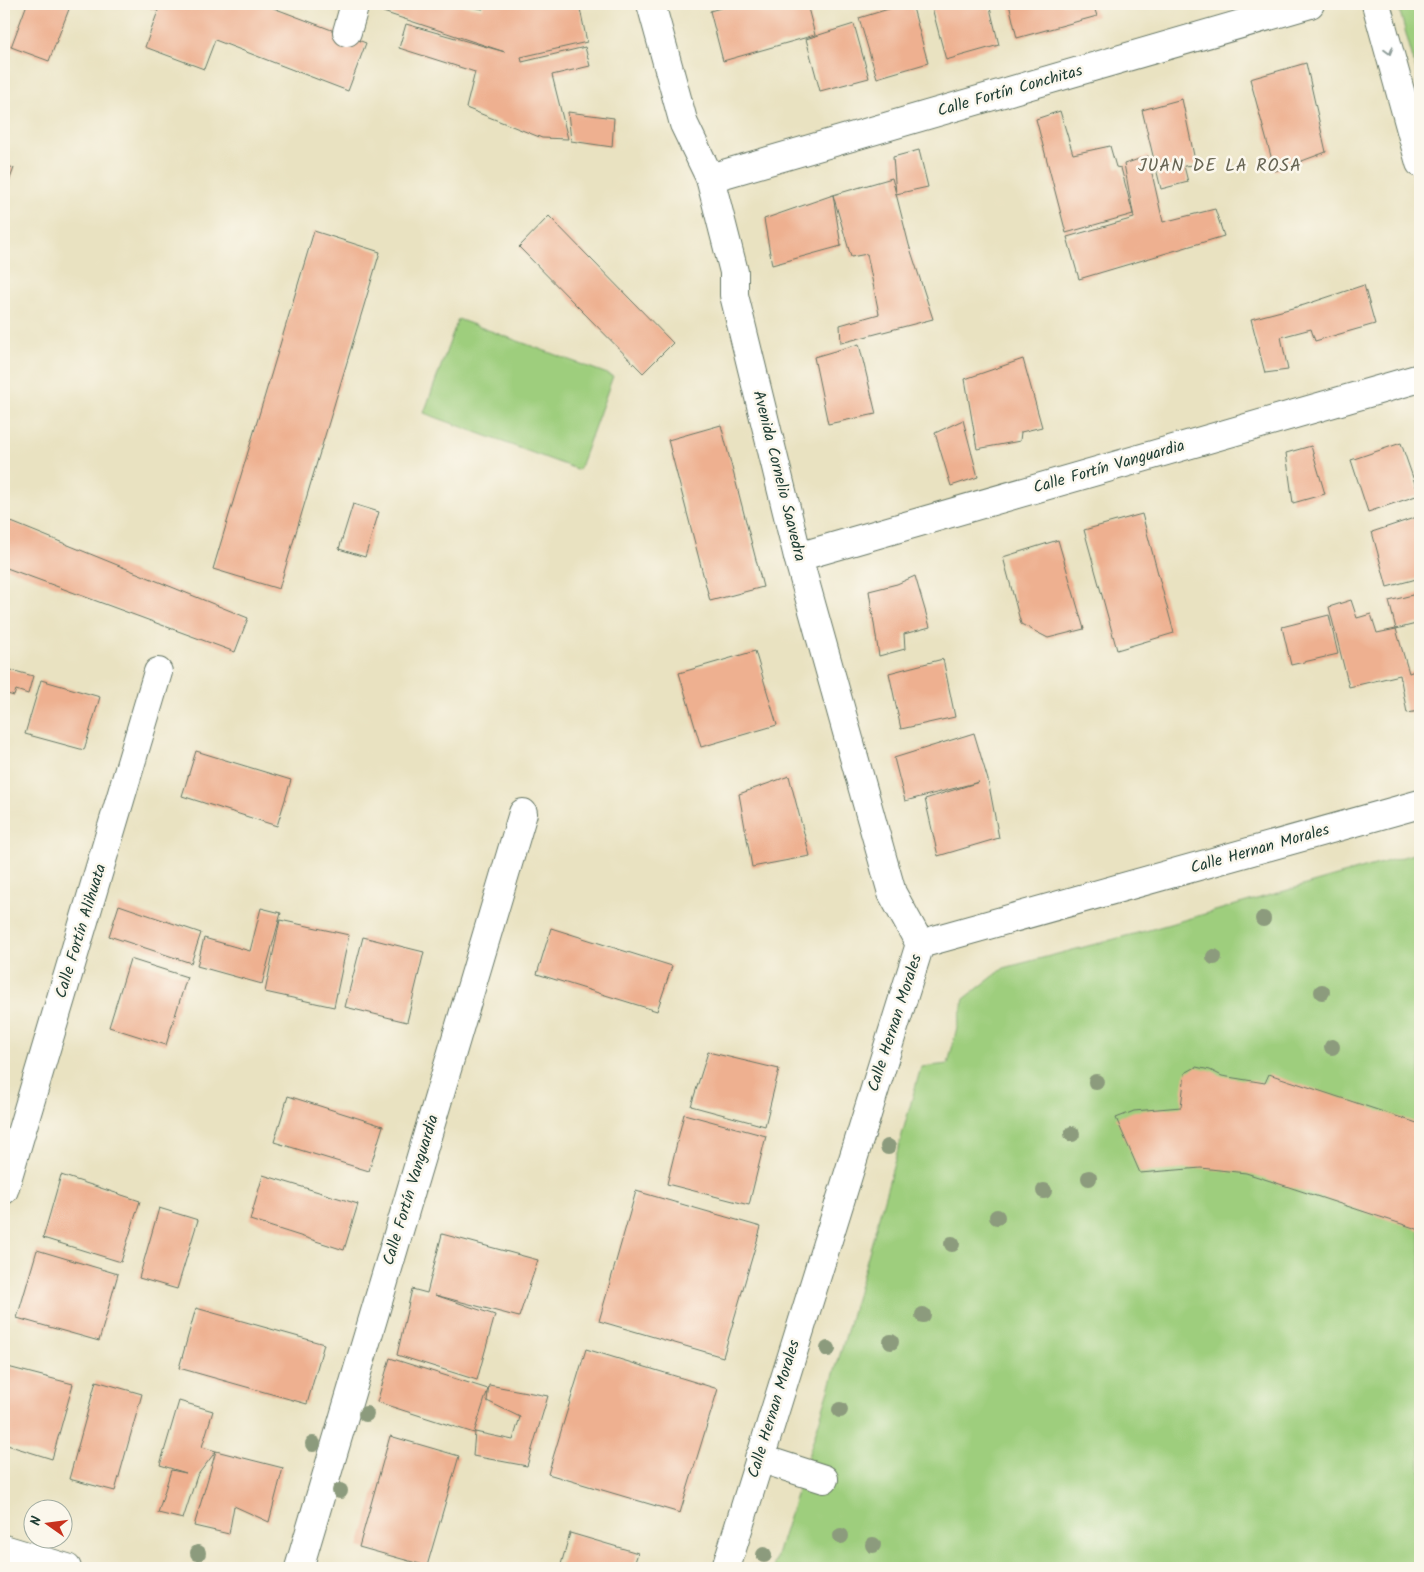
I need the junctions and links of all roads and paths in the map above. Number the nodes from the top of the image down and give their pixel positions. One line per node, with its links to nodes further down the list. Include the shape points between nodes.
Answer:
1 (355, 4): 5 (street)
2 (651, 4): 7 (street, Avenida Cornelio Saavedra, via 684,124)
3 (1310, 4): 7 (street, Calle Fortín Conchitas)
4 (1376, 4): 6 (street, one-way to 6)
5 (347, 32)
6 (1420, 163)
7 (710, 178): 9 (street, Avenida Cornelio Saavedra, via 734,272 734,295)
8 (1420, 378): 9 (street, Calle Fortín Vanguardia)
9 (798, 557): 13 (street, Avenida Cornelio Saavedra, via 892,893)
10 (158, 672): 14 (street, Calle Fortín Alihuata)
11 (1420, 804): 13 (street, Calle Hernan Morales)
12 (524, 813): 19 (street, Calle Fortín Vanguardia)
13 (920, 944): 15 (street, Calle Hernan Morales)
14 (4, 1190)
15 (759, 1458): 16 (street); 20 (street, Calle Hernan Morales)
16 (824, 1479)
17 (4, 1550): 18 (street)
18 (67, 1568)
19 (299, 1568)
20 (726, 1568)

